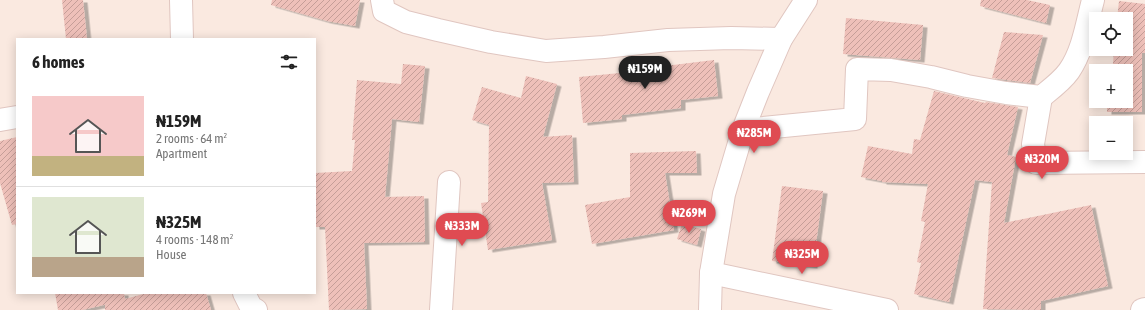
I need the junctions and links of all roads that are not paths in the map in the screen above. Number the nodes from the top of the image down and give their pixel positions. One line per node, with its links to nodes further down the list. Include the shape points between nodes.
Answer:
1 (181, 0): 5 (street)
2 (382, 0): 6 (street, via 384,11 406,22 491,42 546,51 668,40)
3 (806, 0): 6 (street)
4 (1093, 0): 7 (street, via 1080,50 1069,71)
5 (182, 38)
6 (781, 39): 10 (street)
7 (1041, 97): 10 (street, via 1006,93 890,70 857,69 855,119); 11 (street, via 1033,144 1036,163)
8 (16, 117): 9 (street)
9 (0, 120)
10 (743, 130): 13 (street, via 724,194)
11 (1145, 162)
12 (449, 182): 16 (street)
13 (711, 273): 17 (street); 18 (street)
14 (244, 294): 15 (street, via 251,307)
15 (256, 310)
16 (440, 310)
17 (710, 310)
18 (886, 310)

